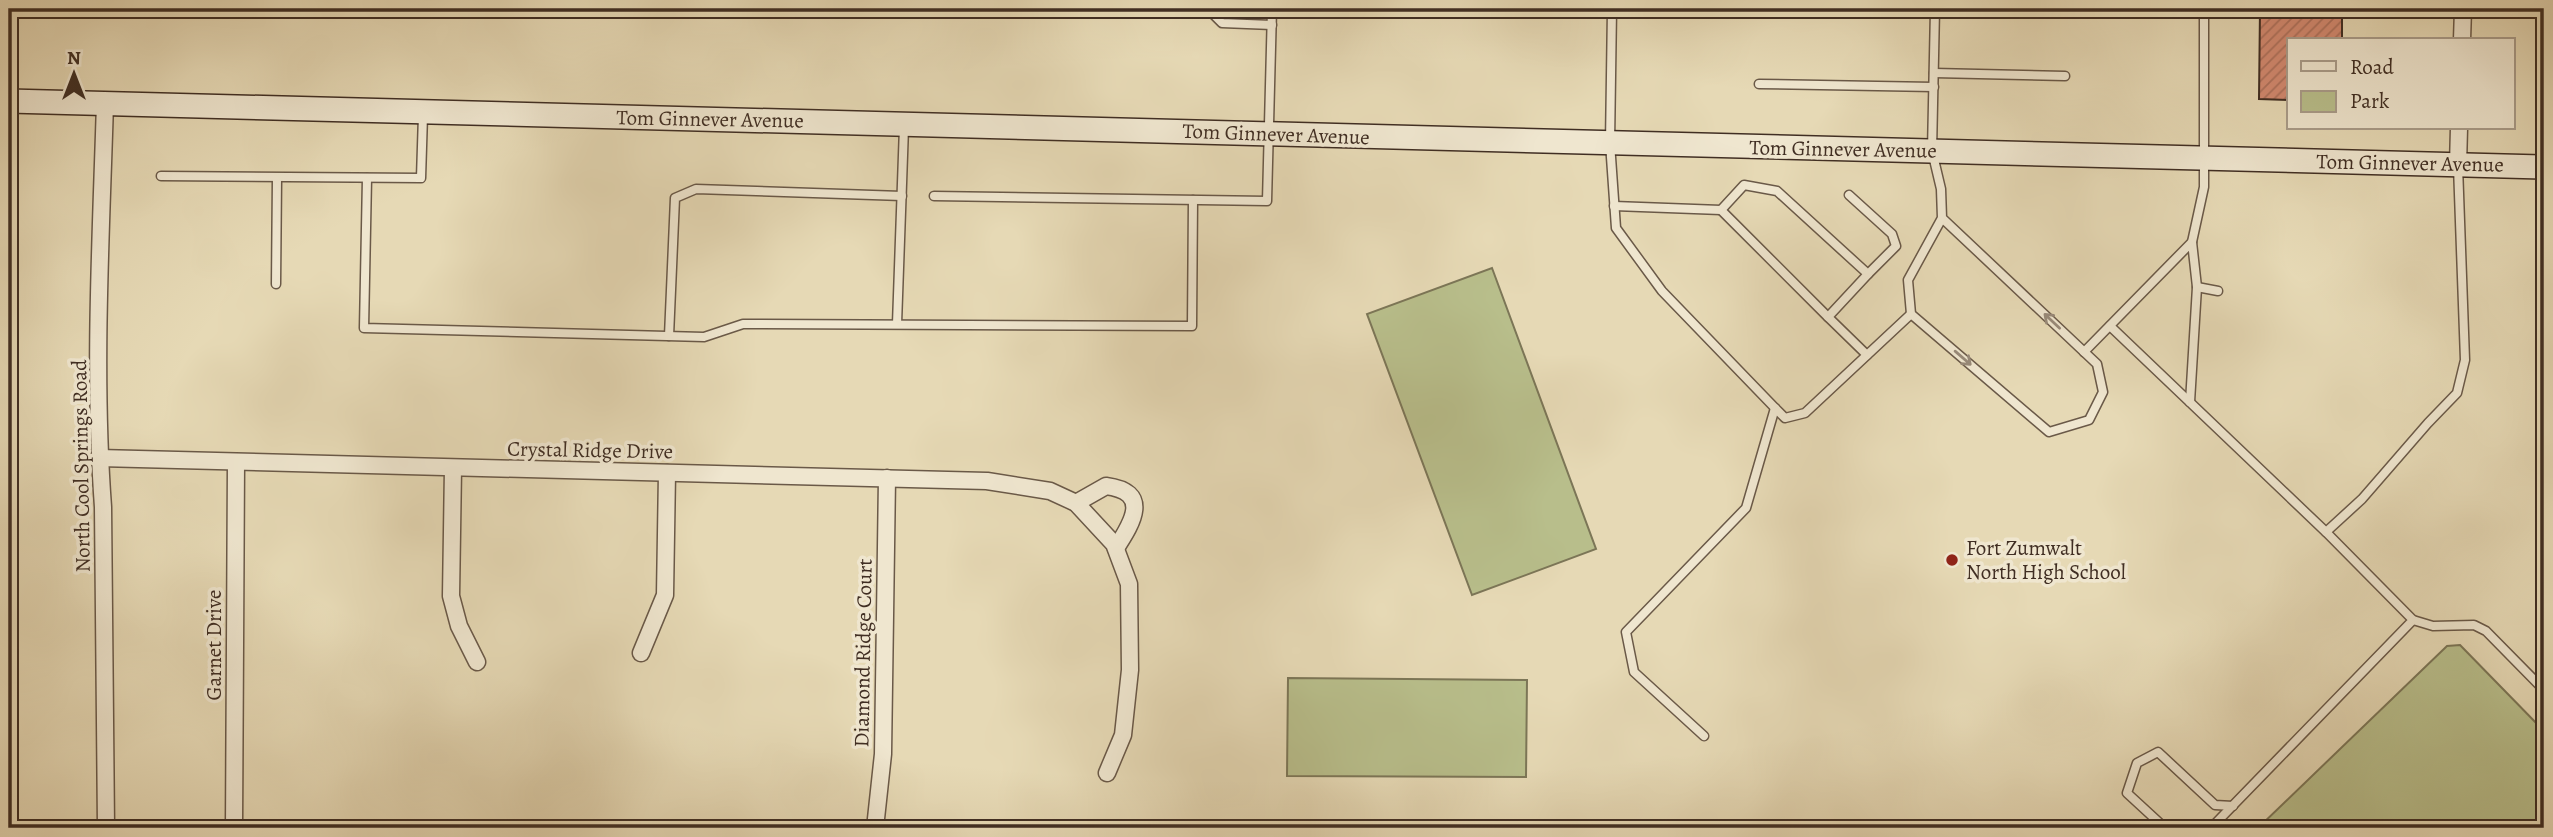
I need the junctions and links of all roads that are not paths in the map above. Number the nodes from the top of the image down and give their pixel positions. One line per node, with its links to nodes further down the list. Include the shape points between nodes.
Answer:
1 (1214, 9): 8 (lane, via 1222,23)
2 (1272, 9): 8 (lane)
3 (1612, 9): 20 (lane)
4 (1935, 9): 10 (lane)
5 (2204, 9): 22 (lane)
6 (2421, 9): 7 (lane)
7 (2463, 11): 9 (street)
8 (1272, 25): 19 (lane)
9 (2462, 38)
10 (1934, 73): 11 (lane); 13 (lane)
11 (2065, 76)
12 (1759, 85): 13 (lane)
13 (1934, 87): 21 (lane)
14 (9, 101): 15 (main road, Tom Ginnever Avenue)
15 (105, 103): 16 (main road, Tom Ginnever Avenue); 49 (street, North Cool Springs Road)
16 (423, 111): 17 (main road, Tom Ginnever Avenue); 27 (lane, via 421,178)
17 (904, 124): 19 (main road, Tom Ginnever Avenue); 30 (lane)
18 (2459, 130): 23 (street)
19 (1270, 134): 20 (main road, Tom Ginnever Avenue); 31 (lane, via 1267,201)
20 (1610, 143): 21 (main road, Tom Ginnever Avenue); 32 (lane)
21 (1932, 151): 22 (main road, Tom Ginnever Avenue); 34 (lane)
22 (2204, 158): 23 (main road, Tom Ginnever Avenue); 35 (lane, via 2204,187)
23 (2458, 164): 24 (main road, Tom Ginnever Avenue); 55 (lane, via 2465,360 2457,393 2362,499)
24 (2544, 167)
25 (161, 176): 26 (lane)
26 (277, 178): 27 (lane); 37 (lane)
27 (366, 178): 44 (lane, via 364,328)
28 (934, 195): 31 (lane)
29 (1849, 195): 36 (lane, via 1892,234 1896,246)
30 (902, 196): 42 (lane); 44 (lane, via 696,190 675,198)
31 (1193, 200): 42 (lane, via 1192,326)
32 (1614, 206): 33 (lane); 48 (lane, via 1615,228 1662,290)
33 (1721, 210): 36 (lane, via 1744,185 1777,191); 41 (lane)
34 (1942, 218): 40 (lane, via 1908,280); 45 (lane, one-way to 34)
35 (2192, 242): 38 (lane); 43 (lane)
36 (1868, 274): 41 (lane)
37 (276, 284)
38 (2197, 288): 39 (lane); 47 (lane)
39 (2218, 291)
40 (1912, 314): 45 (lane, one-way to 45, via 2049,432 2089,420 2103,392 2097,364); 46 (lane)
41 (1828, 317): 46 (lane)
42 (897, 324): 44 (lane, via 743,324 704,337)
43 (2110, 326): 45 (lane); 47 (lane)
44 (669, 337)
45 (2084, 352)
46 (1867, 355): 48 (lane, via 1805,414 1784,418)
47 (2190, 402): 55 (lane)
48 (1775, 408): 61 (lane, via 1746,508 1626,632 1634,671)
49 (99, 458): 50 (street, Crystal Ridge Drive); 64 (street, North Cool Springs Road)
50 (236, 461): 51 (street, Crystal Ridge Drive); 65 (street, Garnet Drive)
51 (453, 468): 52 (street, Crystal Ridge Drive); 59 (street, via 451,596 459,626)
52 (667, 473): 53 (street, Crystal Ridge Drive); 58 (street, via 665,594)
53 (887, 478): 54 (street, Crystal Ridge Drive, via 987,481 1050,491); 66 (street, Diamond Ridge Court, via 883,754)
54 (1076, 503): 56 (street, Crystal Ridge Drive); 56 (street, via 1105,486 1126,490 1136,510)
55 (2326, 532): 57 (lane)
56 (1116, 548): 62 (street, Crystal Ridge Drive, via 1129,584 1130,670 1123,735)
57 (2413, 620): 60 (lane, via 2433,626 2474,625 2486,631); 63 (lane)
58 (641, 653)
59 (477, 662)
60 (2544, 690)
61 (1704, 736)
62 (1107, 773)
63 (2233, 806): 67 (lane, via 2215,804 2158,752 2137,763 2127,793); 68 (lane)
64 (106, 828)
65 (234, 828)
66 (875, 828)
67 (2165, 828)
68 (2211, 828)

